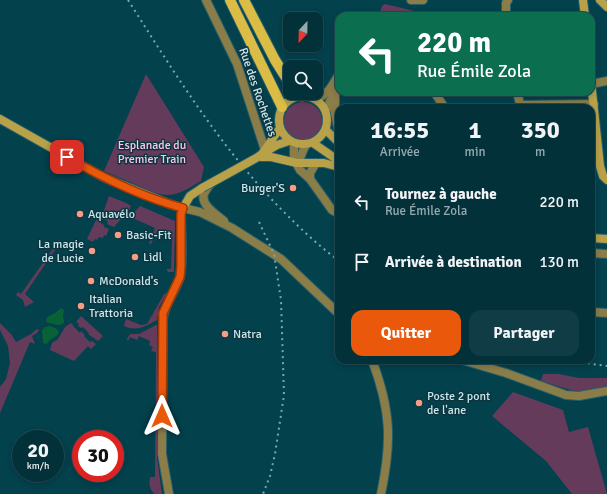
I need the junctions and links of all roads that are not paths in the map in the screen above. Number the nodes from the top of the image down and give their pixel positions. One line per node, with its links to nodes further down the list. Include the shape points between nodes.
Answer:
1 (206, 0): 31 (street, Rue des Rochettes, via 237,64)
2 (230, 0): 22 (main road)
3 (244, 0): 12 (main road)
4 (411, 0): 5 (street)
5 (424, 0)
6 (508, 0): 10 (street)
7 (583, 0): 11 (main road)
8 (600, 0): 9 (main road)
9 (607, 7)
10 (506, 12)
11 (584, 12)
12 (283, 73)
13 (335, 80): 17 (street)
14 (607, 81): 15 (street)
15 (595, 82)
16 (335, 95): 23 (street)
17 (323, 96)
18 (593, 96): 21 (main road)
19 (290, 100): 22 (main road)
20 (316, 100): 23 (main road)
21 (594, 104)
22 (282, 107): 26 (main road, via 278,121)
23 (326, 112): 27 (main road)
24 (595, 114): 38 (main road, via 600,171)
25 (0, 120): 40 (main road, via 103,177)
26 (280, 128): 29 (main road, via 283,135); 31 (main road)
27 (326, 130): 28 (main road); 30 (main road, via 318,140)
28 (335, 139)
29 (292, 142): 30 (main road); 32 (main road, via 277,145); 34 (street)
30 (310, 144): 33 (main road); 34 (street, via 304,148)
31 (265, 150): 32 (main road)
32 (258, 157): 34 (main road); 39 (main road, bridge)
33 (335, 158)
34 (296, 162): 35 (main road); 37 (street)
35 (316, 163): 36 (main road); 37 (street, via 310,173)
36 (335, 166)
37 (310, 179): 41 (street)
38 (607, 180)
39 (203, 191): 40 (main road, via 190,196); 42 (street, via 206,205)
40 (183, 208): 42 (street, via 200,212); 53 (street, via 180,277 165,306 163,320 162,454)
41 (335, 212)
42 (232, 228): 47 (street, via 285,262)
43 (595, 238): 44 (main road)
44 (607, 239)
45 (595, 253): 46 (street)
46 (607, 254)
47 (335, 310)
48 (595, 312): 49 (street)
49 (607, 313)
50 (373, 364): 54 (street, via 388,419 388,456)
51 (476, 364): 52 (street, via 566,396)
52 (607, 392)
53 (168, 494)
54 (381, 494)

